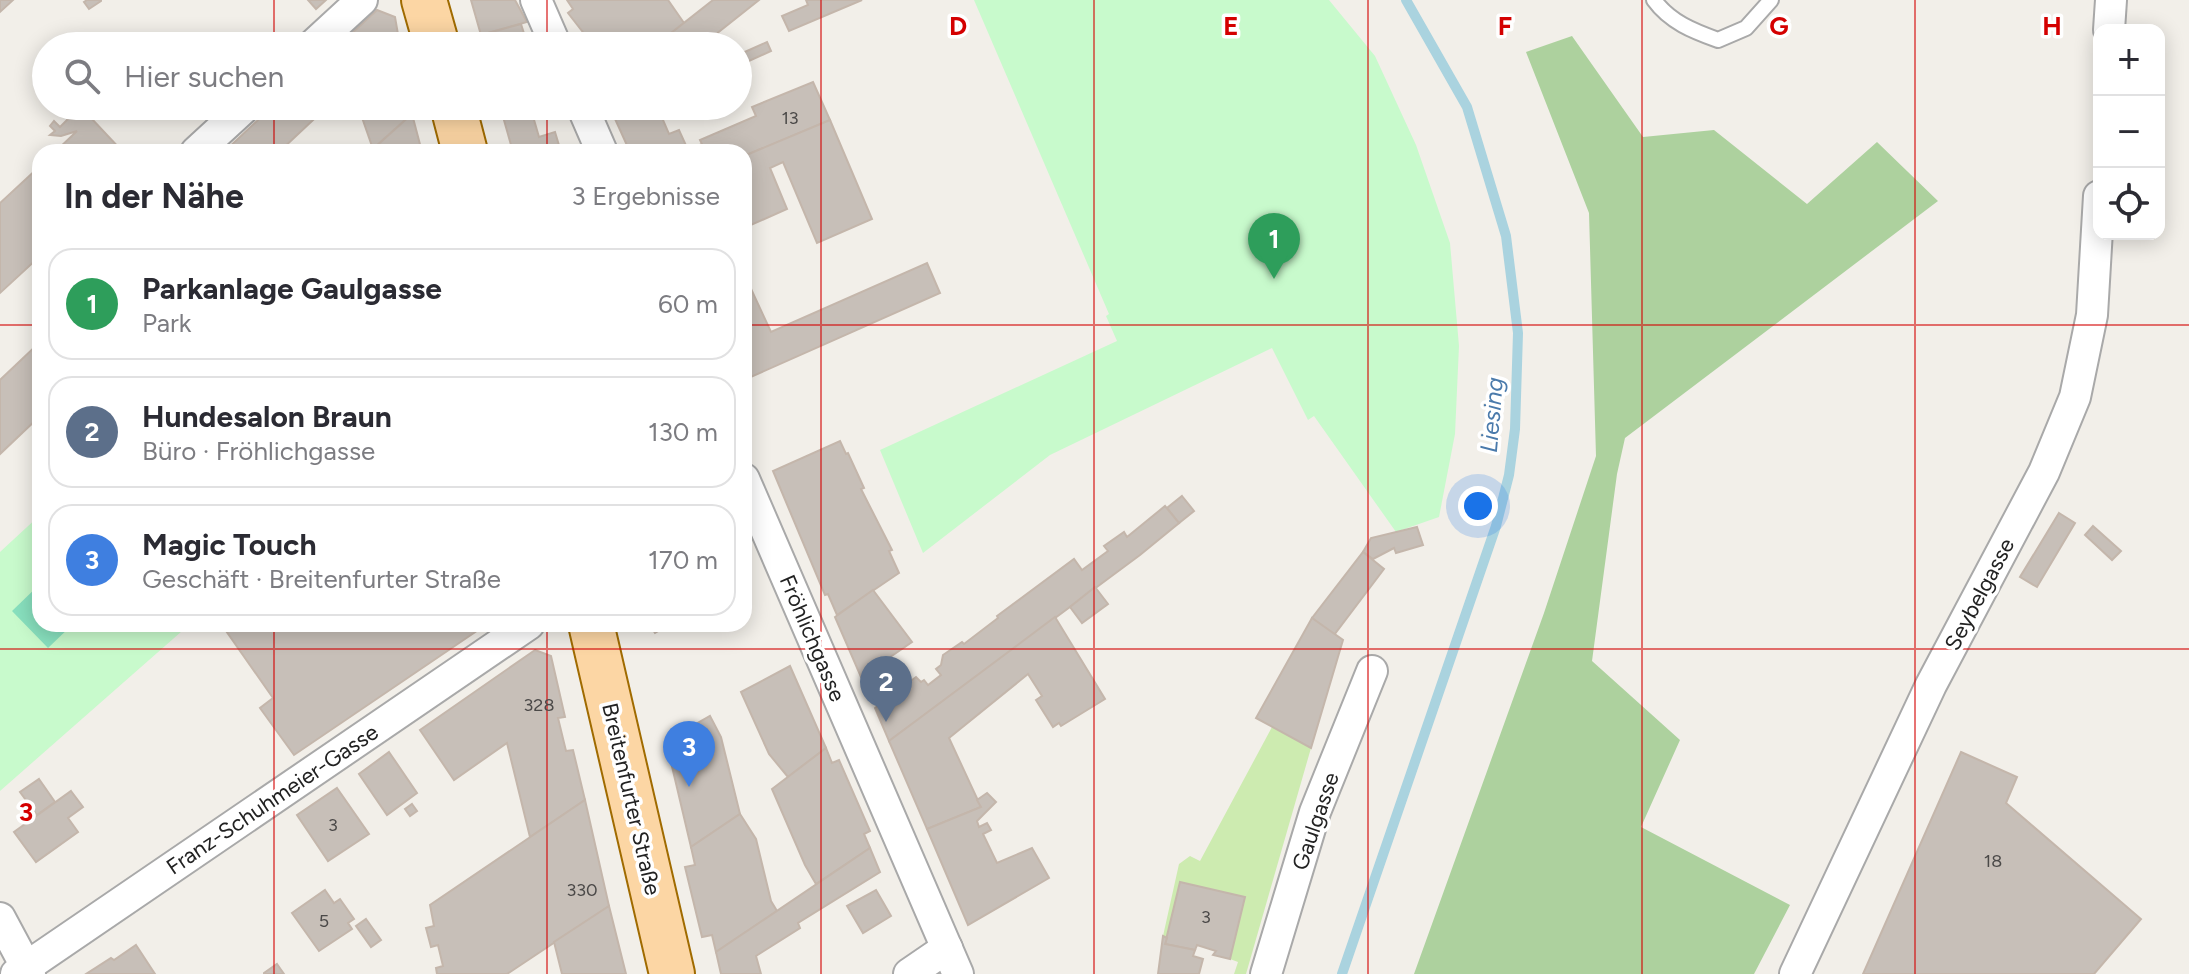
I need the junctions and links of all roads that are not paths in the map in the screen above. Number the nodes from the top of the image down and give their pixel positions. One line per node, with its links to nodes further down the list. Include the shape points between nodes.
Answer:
1 (362, 0): 8 (street)
2 (424, 0): 9 (main road)
3 (536, 0): 10 (street)
4 (1654, 0): 5 (lane, via 1689,30 1718,40 1746,28)
5 (1771, 0)
6 (2111, 0): 7 (street)
7 (2109, 24)
8 (327, 32)
9 (433, 32)
10 (550, 32)
11 (231, 120): 14 (street)
12 (457, 120): 15 (main road)
13 (588, 120): 16 (street)
14 (205, 144)
15 (463, 144)
16 (599, 144)
17 (2096, 240): 28 (street, Seybelgasse, via 2092,315 2075,397 2044,472 1931,685)
18 (752, 497): 23 (street, Fröhlichgasse)
19 (517, 632): 24 (street, Franz-Schuhmeier-Gasse)
20 (593, 632): 25 (main road, Breitenfurter Straße)
21 (1372, 671): 27 (street, Gaulgasse, via 1315,812)
22 (0, 918): 24 (street)
23 (953, 961): 26 (street)
24 (24, 972)
25 (672, 974)
26 (909, 974)
27 (1266, 974)
28 (1795, 974)

